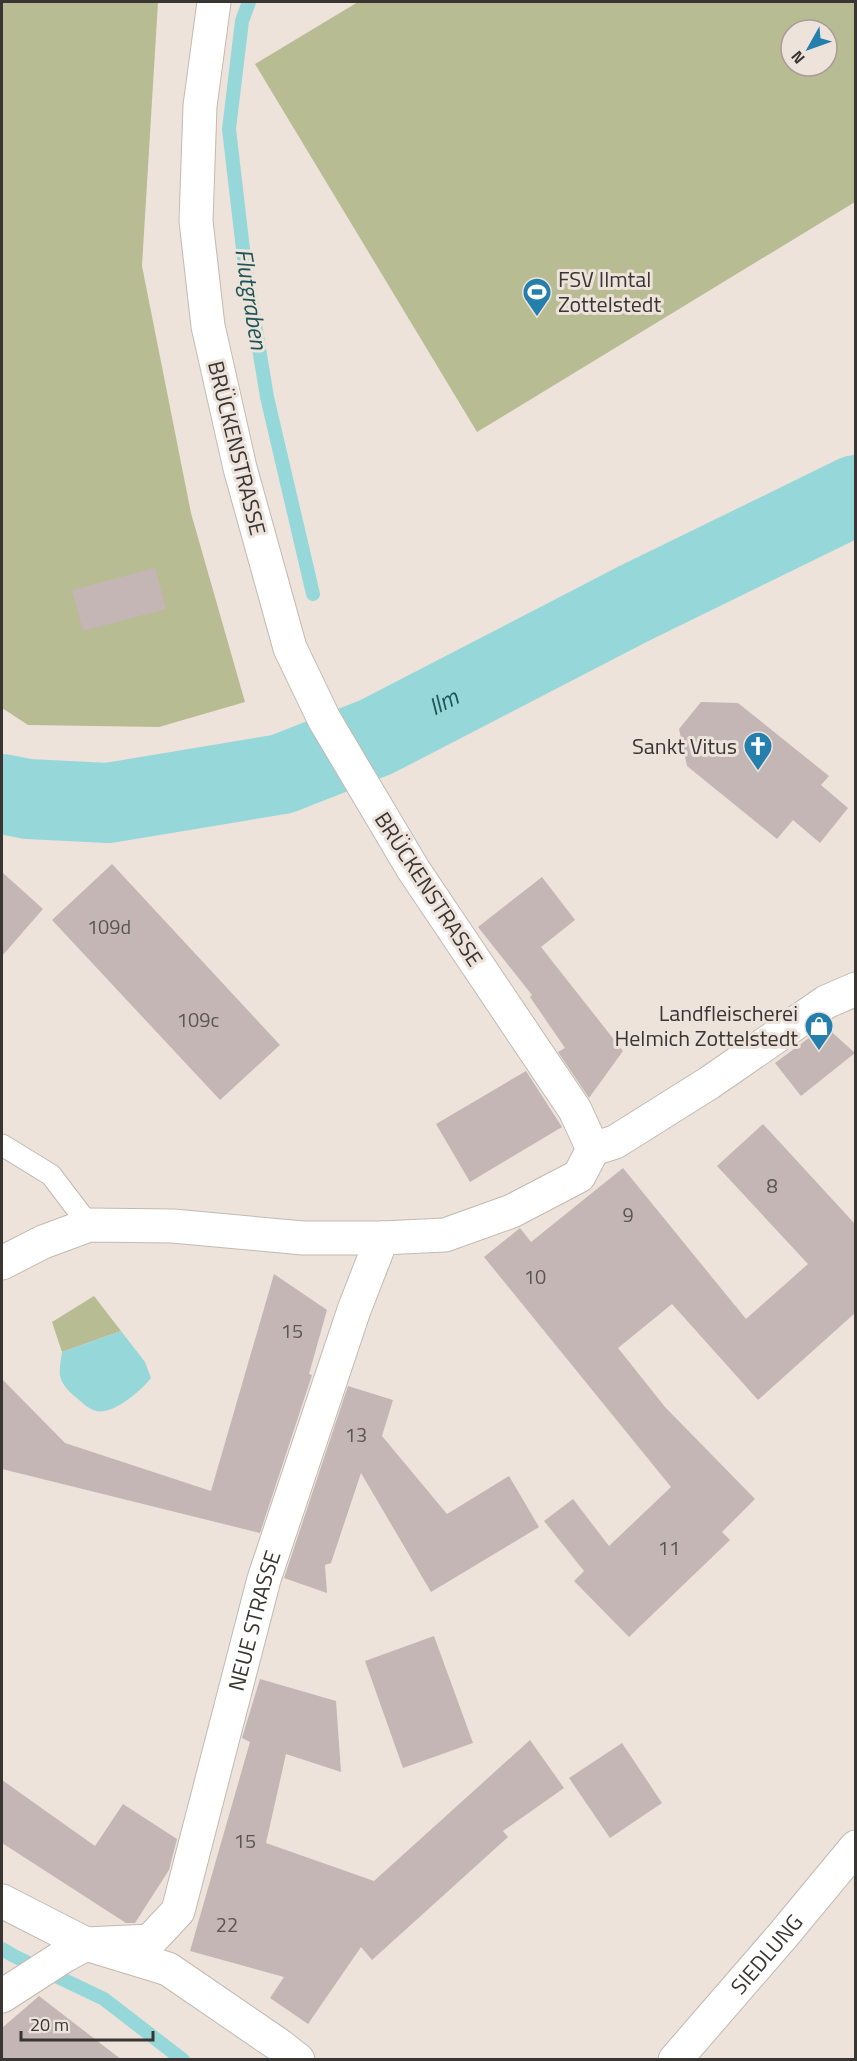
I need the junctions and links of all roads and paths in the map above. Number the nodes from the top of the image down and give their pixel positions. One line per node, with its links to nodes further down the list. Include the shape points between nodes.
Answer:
1 (214, 2): 4 (street, BRÜCKENSTRASSE, via 200,106 196,221 208,326 240,468 290,648 324,719 413,869 575,1110)
2 (855, 989): 4 (street, via 826,1002 615,1142)
3 (2, 1145): 5 (lane, via 51,1175)
4 (593, 1149): 6 (street, via 579,1176 512,1211 444,1234)
5 (89, 1225): 6 (street, via 172,1226 303,1238); 7 (street)
6 (382, 1238): 10 (street, NEUE STRASSE, via 264,1579 178,1911 150,1941)
7 (2, 1263)
8 (855, 1847): 13 (street, SIEDLUNG)
9 (2, 1901): 10 (street)
10 (75, 1950): 11 (street); 12 (street, via 168,1969)
11 (14, 1988)
12 (298, 2060)
13 (675, 2060)

